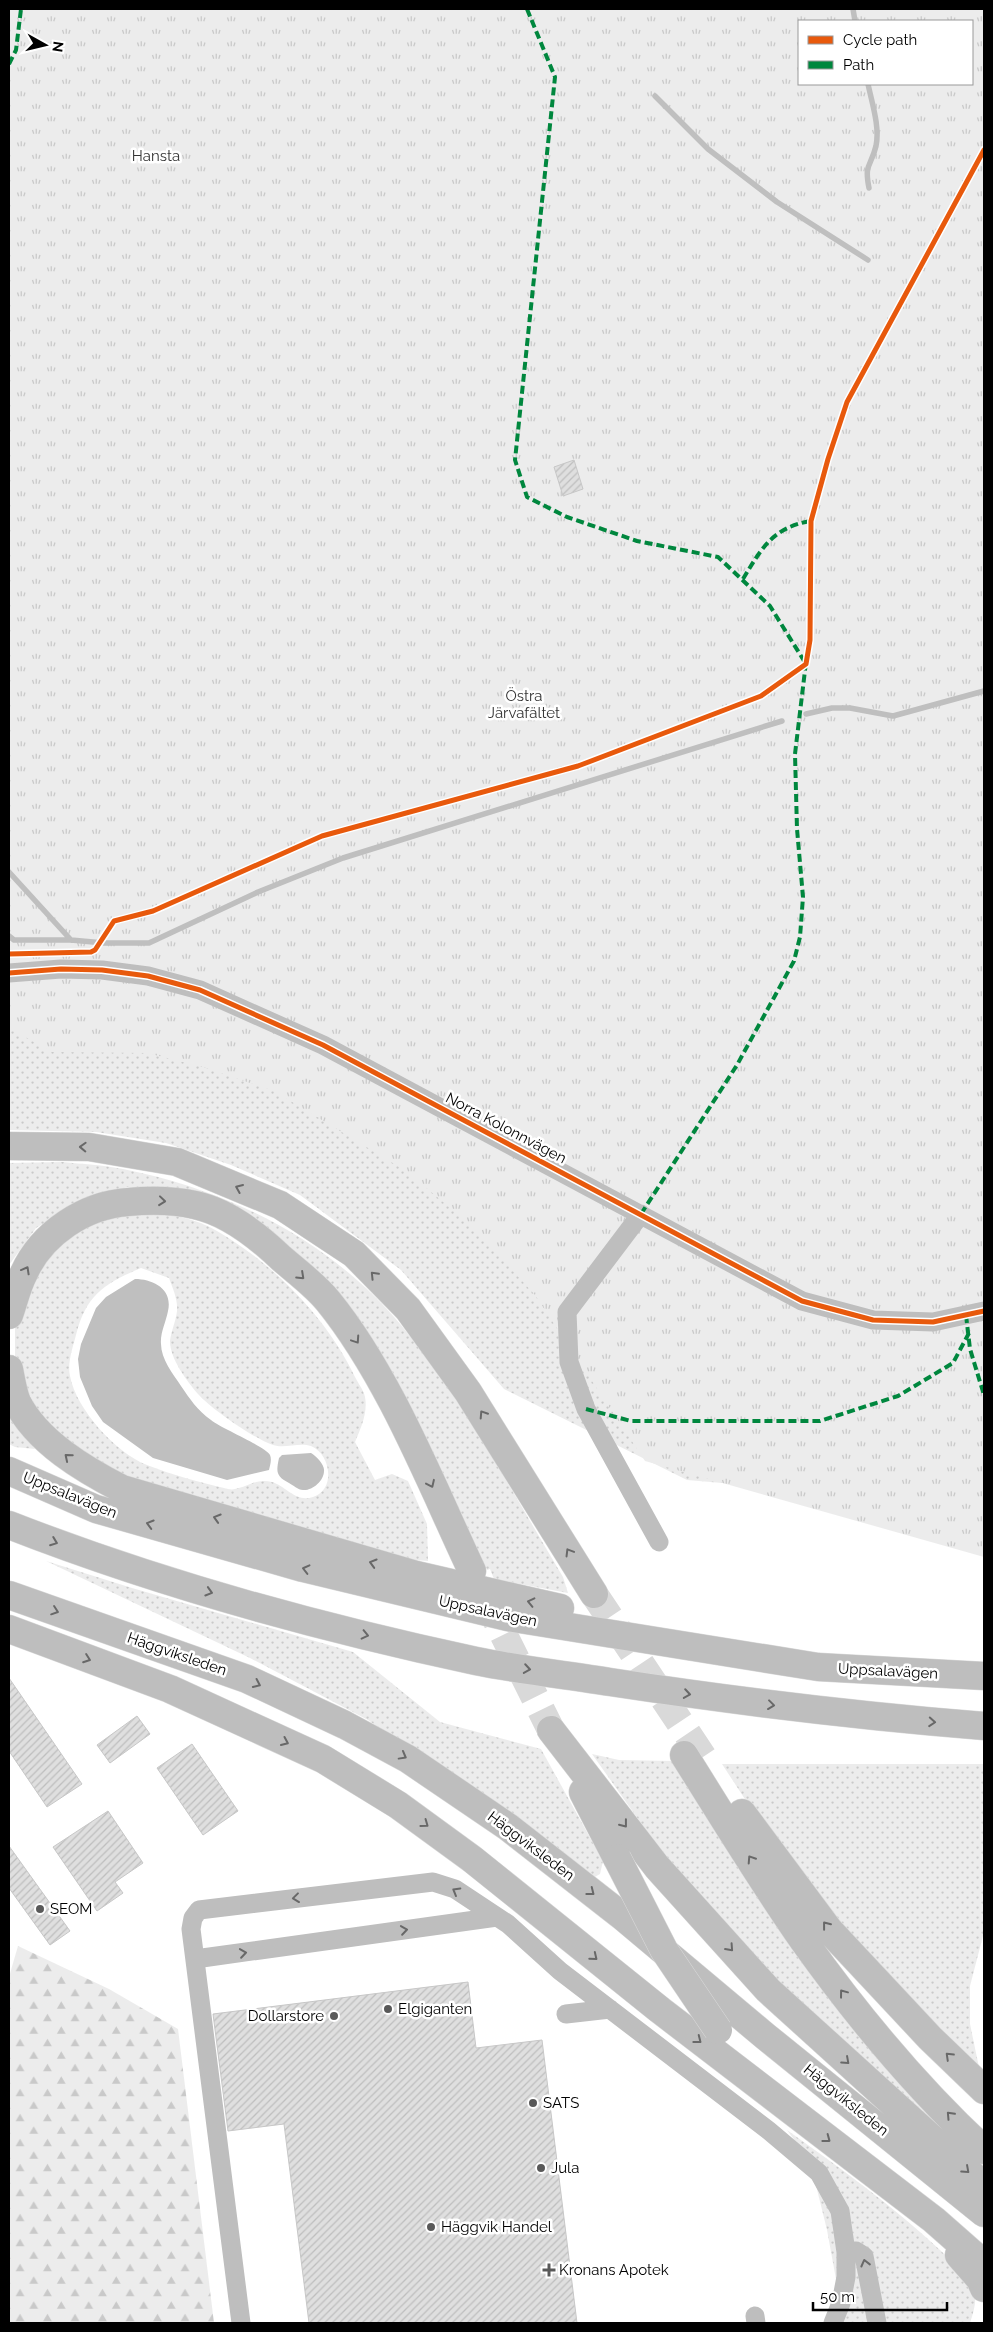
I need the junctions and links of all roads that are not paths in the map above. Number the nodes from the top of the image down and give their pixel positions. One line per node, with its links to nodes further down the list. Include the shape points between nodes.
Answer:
1 (9, 973): 3 (street, Norra Kolonnvägen, via 102,970 148,976 200,990 323,1045)
2 (9, 1146): 11 (highway, one-way to 2, via 468,1392 408,1309 354,1254 280,1205 177,1162 89,1147)
3 (641, 1214): 4 (street, Norra Kolonnvägen, via 802,1301 873,1320 933,1322); 9 (street, via 567,1312 569,1362 586,1409)
4 (984, 1310)
5 (9, 1315): 10 (highway, one-way to 10, via 24,1272 49,1236 75,1218 111,1203 155,1200 197,1205 237,1223 269,1246 328,1300 359,1345 391,1400)
6 (9, 1369): 14 (highway, one-way to 6, via 416,1576 122,1489 82,1468 39,1431 17,1402)
7 (9, 1471): 14 (highway, Uppsalavägen, one-way to 7, via 507,1617 303,1568 96,1509)
8 (9, 1525): 16 (highway, one-way to 16, via 89,1556 316,1624 479,1661 722,1699)
9 (659, 1542)
10 (472, 1571)
11 (594, 1594)
12 (9, 1595): 26 (highway, Häggviksleden, one-way to 26, via 247,1679 408,1758 508,1826 622,1916)
13 (9, 1630): 22 (highway, one-way to 22, via 170,1689 323,1758 390,1800 472,1859)
14 (818, 1667): 15 (highway, Uppsalavägen)
15 (984, 1676)
16 (984, 1726)
17 (496, 1918): 18 (street, one-way to 17); 18 (street, one-way to 18, via 455,1889 433,1882 199,1910 191,1929); 19 (street, via 508,1924 560,1971)
18 (194, 1959): 30 (street)
19 (610, 2009): 20 (street); 27 (street, via 768,2130 818,2173 840,2210)
20 (566, 2014)
21 (984, 2090): 23 (highway, via 930,2038 829,1930 694,1757 803,1940 906,2068)
22 (797, 2116): 24 (highway, one-way to 24); 25 (highway, one-way to 25, bridge, via 718,2030 664,1950 552,1730 657,1867 768,1990)
23 (984, 2150)
24 (866, 2169): 28 (highway, via 934,2220); 29 (highway, via 961,2257)
25 (984, 2186)
26 (984, 2213)
27 (846, 2252): 31 (street, via 846,2278); 32 (street, one-way to 27, via 864,2256 856,2250)
28 (984, 2264)
29 (984, 2288)
30 (241, 2323)
31 (833, 2323)
32 (877, 2323)

